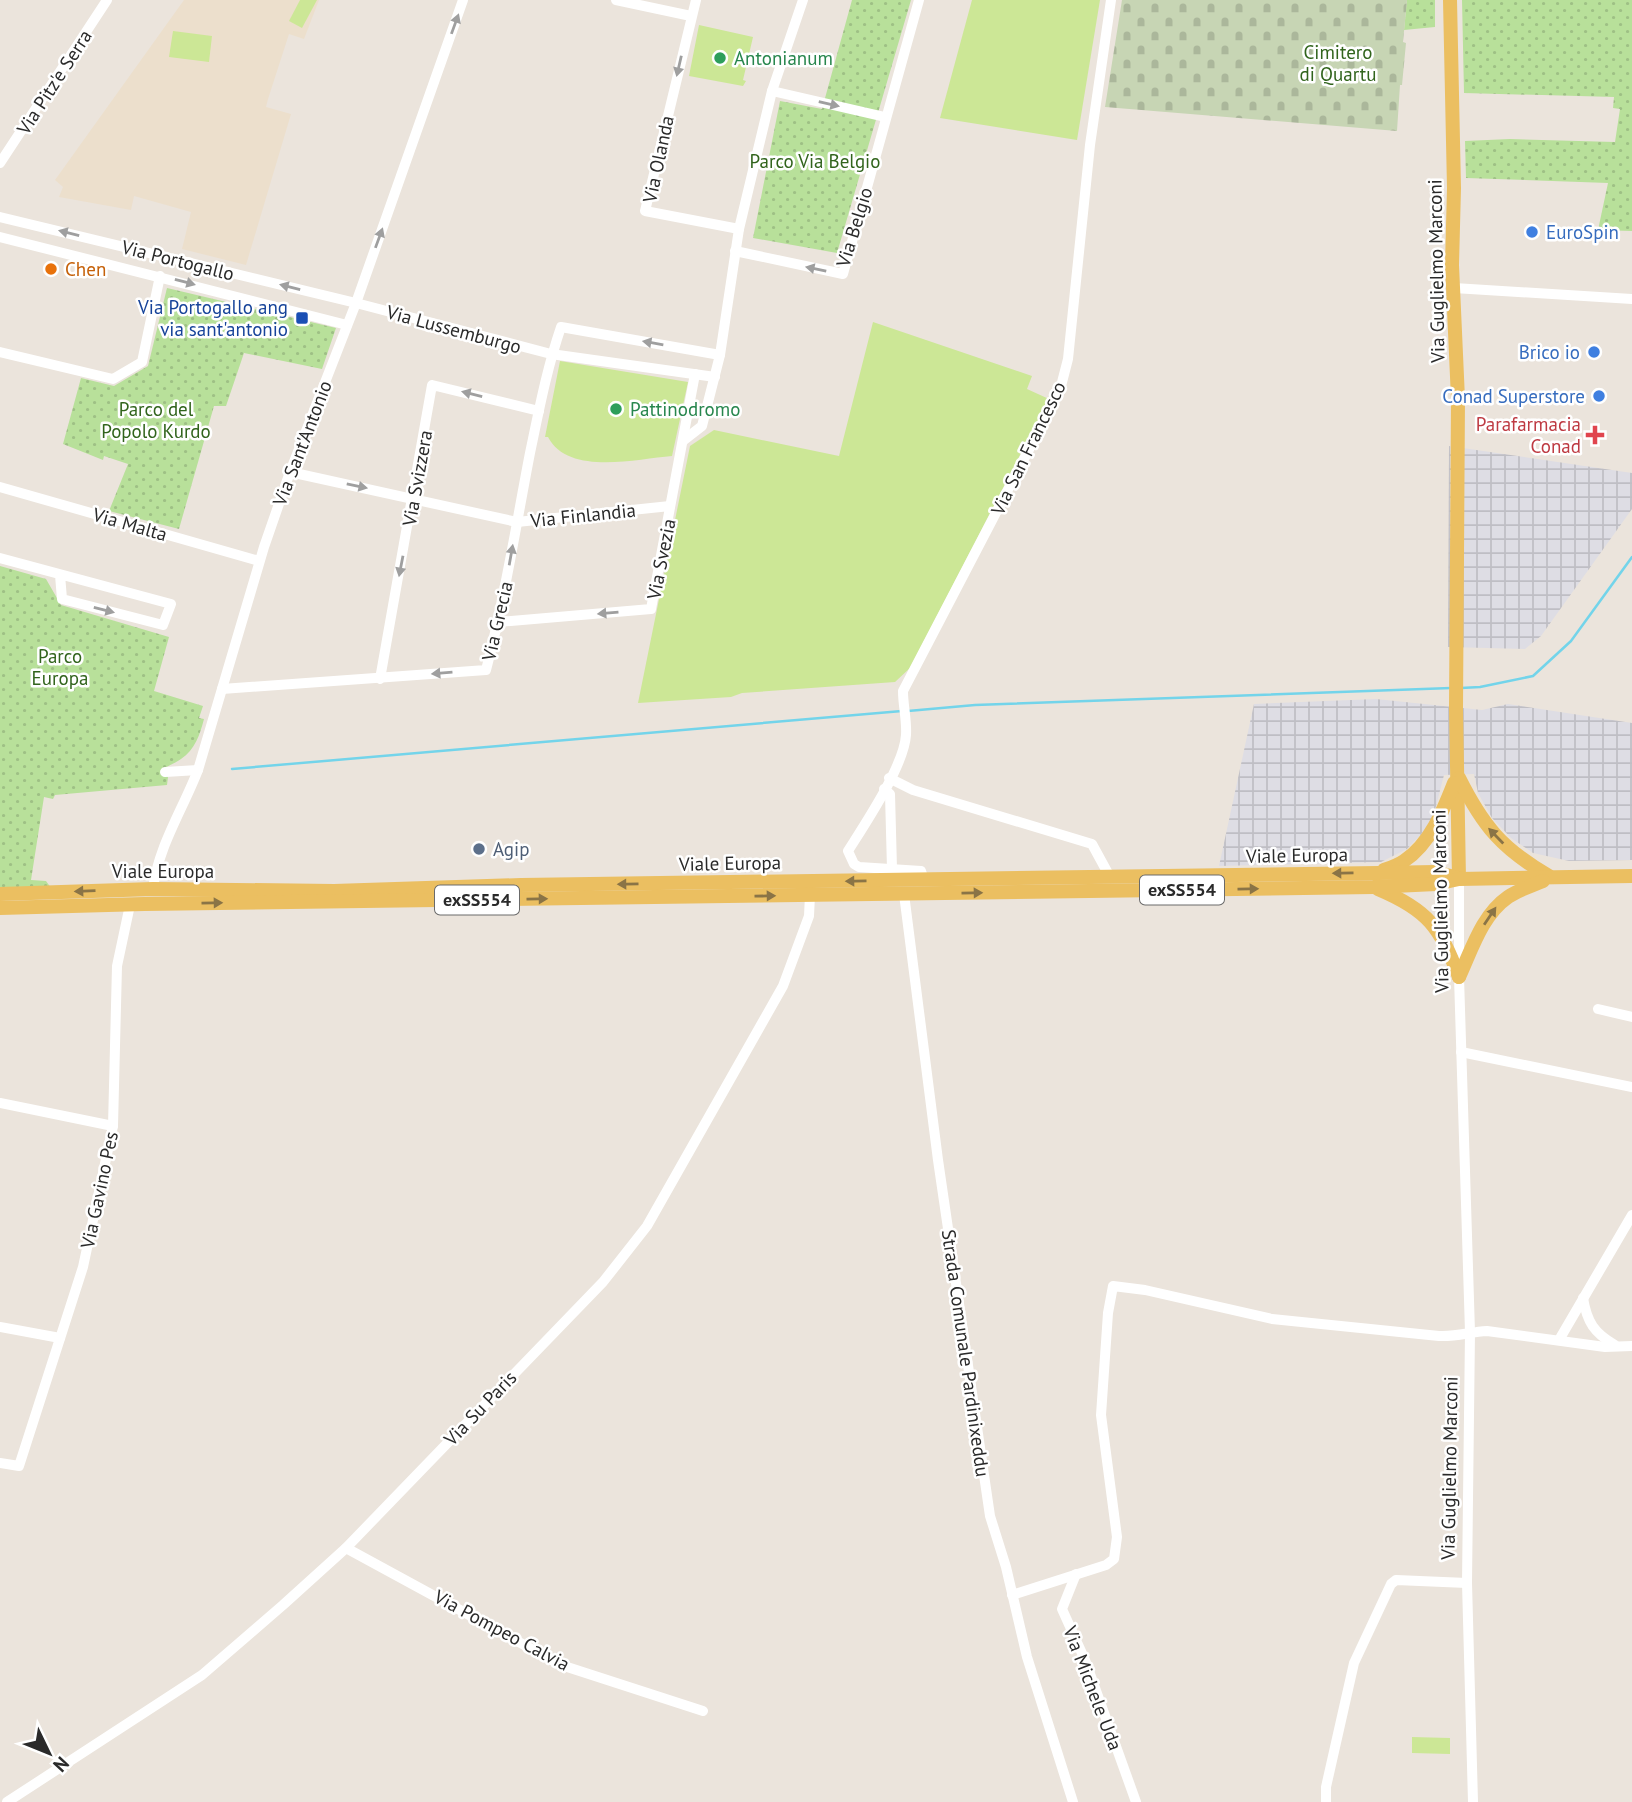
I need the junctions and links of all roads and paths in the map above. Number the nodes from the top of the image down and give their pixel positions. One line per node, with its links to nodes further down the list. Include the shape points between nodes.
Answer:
1 (107, 0): 12 (street, Via Pitz'e Serra)
2 (463, 0): 20 (street, Via Sant'Antonio, one-way to 2)
3 (616, 0): 9 (street)
4 (696, 0): 9 (street, Via Olanda)
5 (803, 0): 10 (street, Via Svezia)
6 (919, 0): 11 (street, Via Belgio)
7 (1111, 0): 43 (street, Via San Francesco, via 1090,145 1068,359 1060,390 903,691 906,738)
8 (1450, 0): 18 (main road, Via Guglielmo Marconi)
9 (691, 16): 14 (street, Via Olanda, one-way to 14, via 645,211)
10 (772, 91): 11 (street, one-way to 11); 14 (street, Via Svezia)
11 (885, 117): 16 (street, Via Belgio, one-way to 16, via 843,274)
12 (0, 163)
13 (0, 217): 20 (street, Via Portogallo, one-way to 13)
14 (739, 229): 16 (street, Via Svezia)
15 (0, 237): 17 (street, Via Portogallo)
16 (735, 251): 24 (street, Via Svezia)
17 (160, 276): 21 (street, Via Portogallo, one-way to 21); 22 (street, via 142,362 113,379)
18 (1454, 288): 19 (street); 42 (main road, Via Guglielmo Marconi)
19 (1632, 299)
20 (356, 303): 21 (street, Via Sant'Antonio); 23 (street, Via Lussemburgo)
21 (347, 325): 29 (street, Via Sant'Antonio)
22 (0, 352)
23 (551, 354): 24 (street, one-way to 23, via 561,327); 25 (street, Via Lussemburgo); 27 (street, Via Grecia)
24 (720, 355): 26 (street, Via Svezia)
25 (695, 374): 26 (street, Via Lussemburgo); 28 (street, Via Svezia)
26 (715, 377): 28 (street, Via Svezia, via 702,426)
27 (539, 411): 31 (street, Via Svizzera, one-way to 31, via 432,384); 33 (street, Via Grecia)
28 (684, 440): 32 (street, Via Svezia)
29 (290, 472): 31 (street, Via Finlandia, one-way to 31); 35 (street, Via Sant'Antonio)
30 (0, 487): 35 (street, Via Malta)
31 (414, 499): 33 (street, Via Finlandia); 38 (street, Via Svizzera, one-way to 38)
32 (670, 506): 33 (street, Via Finlandia); 37 (street, Via Svezia, one-way to 37, via 651,609)
33 (517, 522): 37 (street, Via Grecia, one-way to 33)
34 (0, 558): 36 (street)
35 (259, 561): 39 (street, Via Sant'Antonio)
36 (60, 575): 36 (street, one-way to 36, via 62,599 163,625 171,604)
37 (498, 622): 38 (street, Via Grecia, one-way to 38, via 486,670)
38 (380, 679): 39 (street, Via Grecia)
39 (222, 689): 40 (street, Via Sant'Antonio)
40 (198, 770): 41 (street); 51 (street, Via Sant'Antonio, via 165,844)
41 (165, 772)
42 (1458, 776): 47 (main road, one-way to 42, via 1494,835); 48 (main road, Via Guglielmo Marconi); 50 (main road, via 1420,847)
43 (887, 784): 44 (street); 44 (street, Via San Francesco, via 848,851 859,867); 46 (street, via 1092,844)
44 (892, 869): 49 (street, Via San Francesco, via 921,871)
45 (1632, 876): 47 (main road, Viale Europa / exSS554)
46 (1110, 877): 49 (main road, Viale Europa / exSS554); 50 (main road, Viale Europa / exSS554, one-way to 46)
47 (1551, 877): 48 (main road, Viale Europa / exSS554); 57 (main road, one-way to 47, via 1499,904)
48 (1459, 878): 50 (main road, Viale Europa / exSS554, via 1435,872); 57 (street, Via Guglielmo Marconi)
49 (924, 880): 51 (main road, Viale Europa / exSS554, one-way to 51, via 334,891)
50 (1376, 880): 53 (main road, Viale Europa / exSS554, one-way to 50); 57 (main road, via 1424,915 1447,945)
51 (153, 889): 52 (main road, Viale Europa / exSS554, one-way to 52)
52 (0, 894)
53 (904, 894): 54 (main road, Viale Europa / exSS554); 77 (street, Strada Comunale Pardinixeddu, via 990,1516)
54 (810, 895): 55 (main road, Viale Europa / exSS554, one-way to 54); 74 (street, Via Su Paris, via 808,916 783,986 647,1226 604,1282)
55 (130, 905): 56 (main road, Viale Europa / exSS554); 63 (street, Via Gavino Pes, via 115,988)
56 (0, 908)
57 (1459, 977): 60 (street, Via Guglielmo Marconi)
58 (1598, 1009): 59 (street)
59 (1632, 1017)
60 (1461, 1052): 61 (street); 68 (street, Via Guglielmo Marconi)
61 (1632, 1087)
62 (0, 1103): 63 (street)
63 (113, 1126): 69 (street, Via Gavino Pes, via 83,1267)
64 (1632, 1214): 65 (street)
65 (1628, 1227): 66 (street)
66 (1583, 1298): 70 (street); 71 (street, via 1590,1325)
67 (0, 1327): 69 (street)
68 (1469, 1332): 70 (street); 75 (street, via 1439,1336 1272,1319 1113,1286 1101,1415 1117,1536 1115,1552 1106,1565); 76 (street, Via Guglielmo Marconi)
69 (60, 1338): 73 (street, Via Gavino Pes, via 19,1466)
70 (1559, 1340): 71 (street)
71 (1617, 1346): 72 (street)
72 (1632, 1346)
73 (0, 1463)
74 (346, 1548): 78 (street, Via Pompeo Calvia, via 561,1665); 79 (street, Via Su Paris, via 202,1675)
75 (1076, 1574): 77 (street); 81 (street, Via Michele Uda, via 1062,1609)
76 (1467, 1583): 82 (street, via 1396,1580 1391,1584 1354,1662); 83 (street, Via Guglielmo Marconi)
77 (1012, 1595): 80 (street, Strada Comunale Pardinixeddu)
78 (703, 1711)
79 (7, 1802)
80 (1073, 1802)
81 (1136, 1802)
82 (1326, 1802)
83 (1473, 1802)

